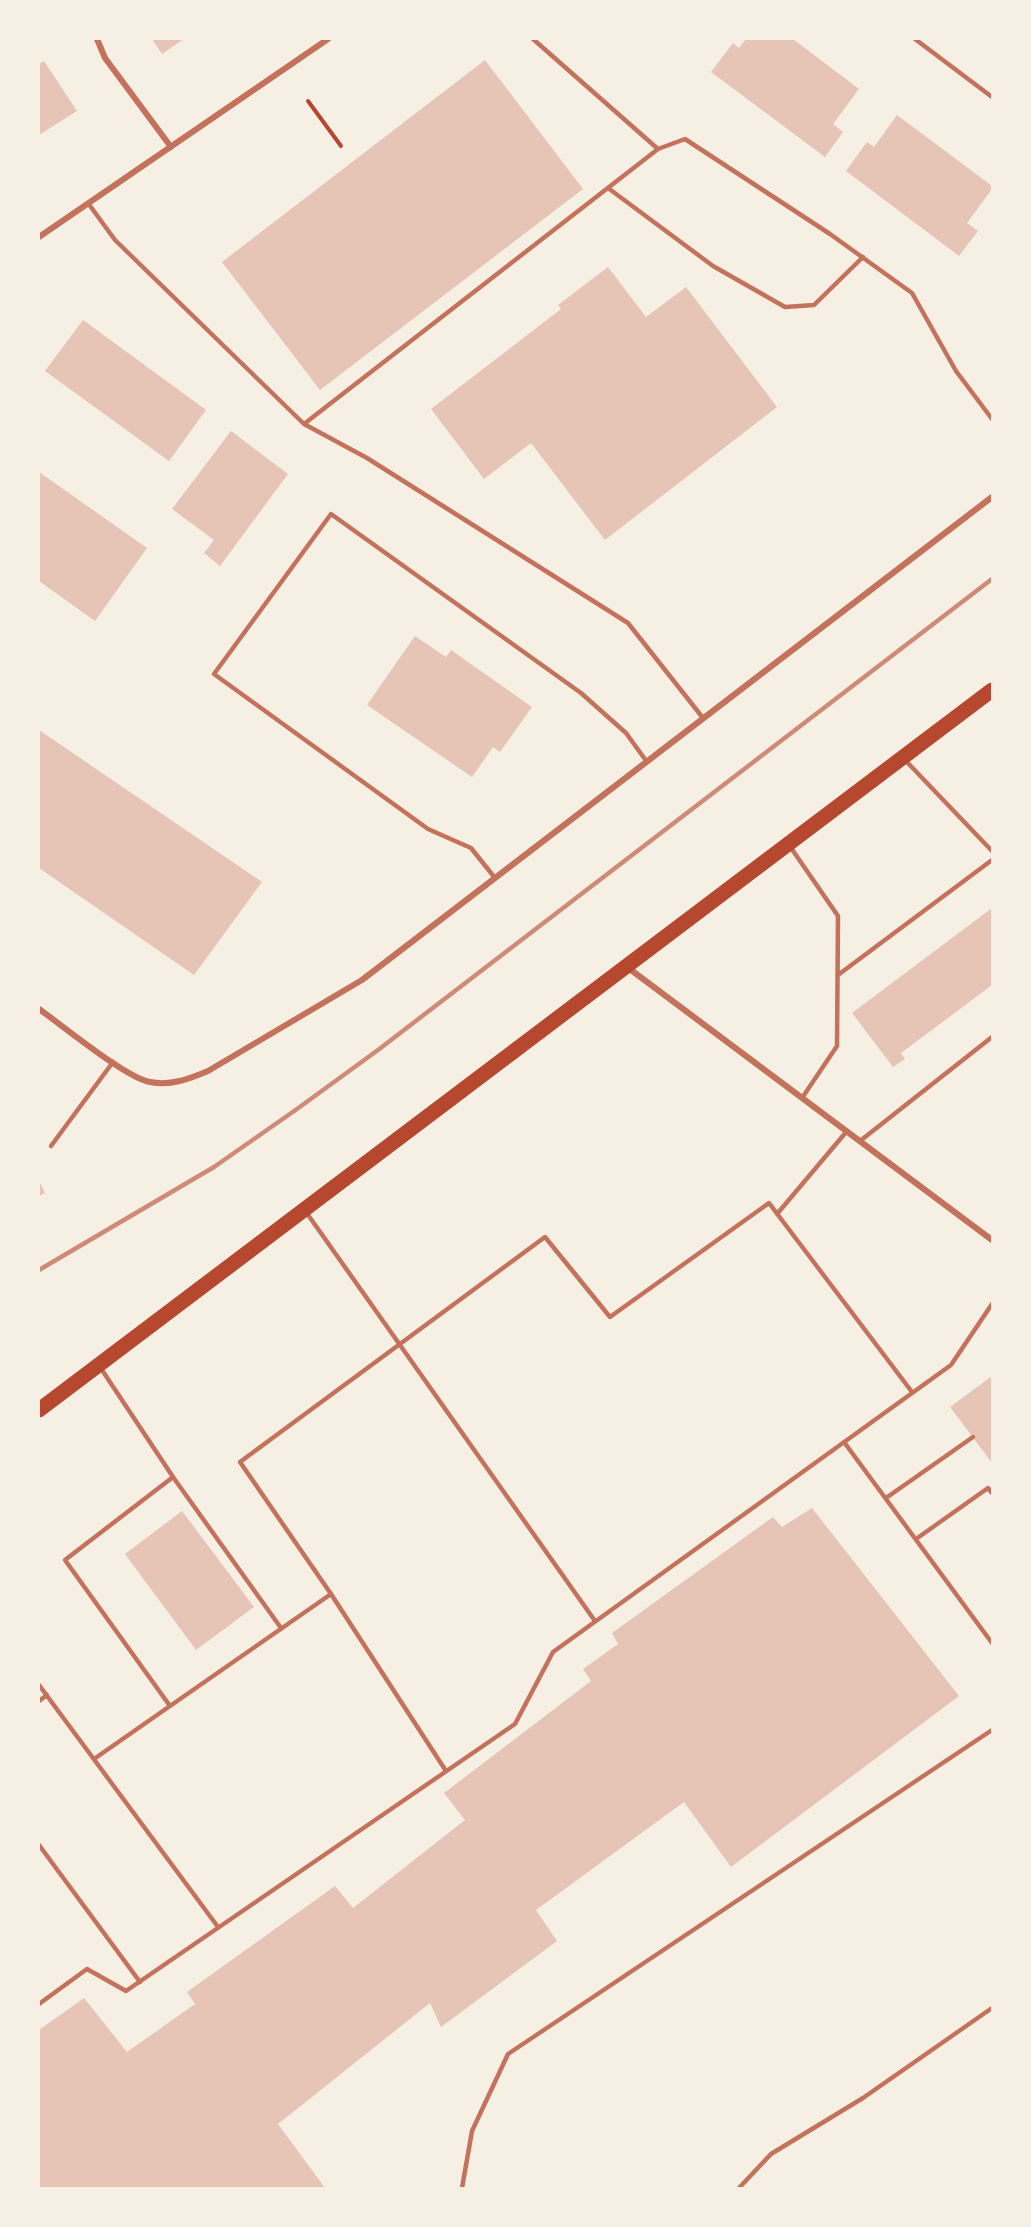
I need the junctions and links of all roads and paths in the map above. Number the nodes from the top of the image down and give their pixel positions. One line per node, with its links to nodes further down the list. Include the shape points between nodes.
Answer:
1 (96, 39): 8 (street, via 105,58)
2 (328, 39): 8 (street)
3 (533, 39): 9 (lane)
4 (915, 39): 5 (lane)
5 (992, 97)
6 (308, 101): 7 (path)
7 (341, 146)
8 (171, 147): 11 (street)
9 (658, 149): 10 (lane); 13 (lane, via 685,139)
10 (608, 188): 13 (lane, via 713,266 785,307 814,305); 15 (lane)
11 (88, 203): 12 (street); 15 (lane, via 115,240)
12 (39, 237)
13 (863, 258): 14 (lane, via 912,293 956,371)
14 (992, 419)
15 (304, 424): 18 (lane, via 368,458 628,623)
16 (992, 497): 18 (street)
17 (992, 690): 19 (main road)
18 (703, 718): 20 (street)
19 (903, 758): 21 (main road); 22 (lane)
20 (647, 762): 24 (street); 24 (lane, via 626,733 581,693 331,514 214,674 428,829 471,848)
21 (789, 844): 25 (main road); 26 (lane, via 838,916)
22 (992, 852)
23 (992, 860): 26 (lane)
24 (495, 878): 29 (street, via 362,980 208,1071 186,1080 148,1082)
25 (626, 967): 30 (street); 34 (main road)
26 (838, 975): 30 (lane, via 837,1046)
27 (39, 1009): 29 (street)
28 (992, 1037): 32 (lane)
29 (113, 1062): 33 (lane)
30 (802, 1098): 31 (street)
31 (847, 1131): 32 (street); 35 (lane)
32 (860, 1141): 36 (street)
33 (51, 1146)
34 (304, 1210): 38 (lane); 39 (main road)
35 (777, 1214): 38 (lane, via 769,1203 610,1317 545,1238); 40 (lane)
36 (992, 1239)
37 (992, 1304): 40 (lane, via 951,1365)
38 (400, 1345): 48 (lane, via 240,1462); 49 (lane)
39 (99, 1365): 41 (main road); 44 (lane)
40 (912, 1392): 43 (lane)
41 (39, 1410)
42 (973, 1437): 46 (lane)
43 (844, 1442): 46 (lane); 49 (lane)
44 (173, 1476): 50 (lane); 55 (lane, via 65,1560)
45 (992, 1494): 47 (lane, via 988,1488)
46 (886, 1498): 47 (lane)
47 (916, 1539): 51 (lane)
48 (331, 1594): 50 (lane); 58 (lane)
49 (595, 1621): 58 (lane, via 553,1652 515,1724)
50 (281, 1628): 55 (lane)
51 (992, 1643)
52 (39, 1684): 53 (lane)
53 (47, 1695): 54 (lane); 57 (lane)
54 (39, 1701)
55 (170, 1706): 57 (lane)
56 (992, 1730): 64 (lane, via 508,2054 472,2131)
57 (94, 1759): 60 (lane)
58 (446, 1771): 60 (lane)
59 (39, 1845): 61 (lane)
60 (218, 1928): 61 (lane)
61 (140, 1982): 62 (lane, via 126,1991 87,1969)
62 (39, 2004)
63 (992, 2008): 65 (lane, via 863,2098 771,2154)
64 (462, 2188)
65 (739, 2188)

